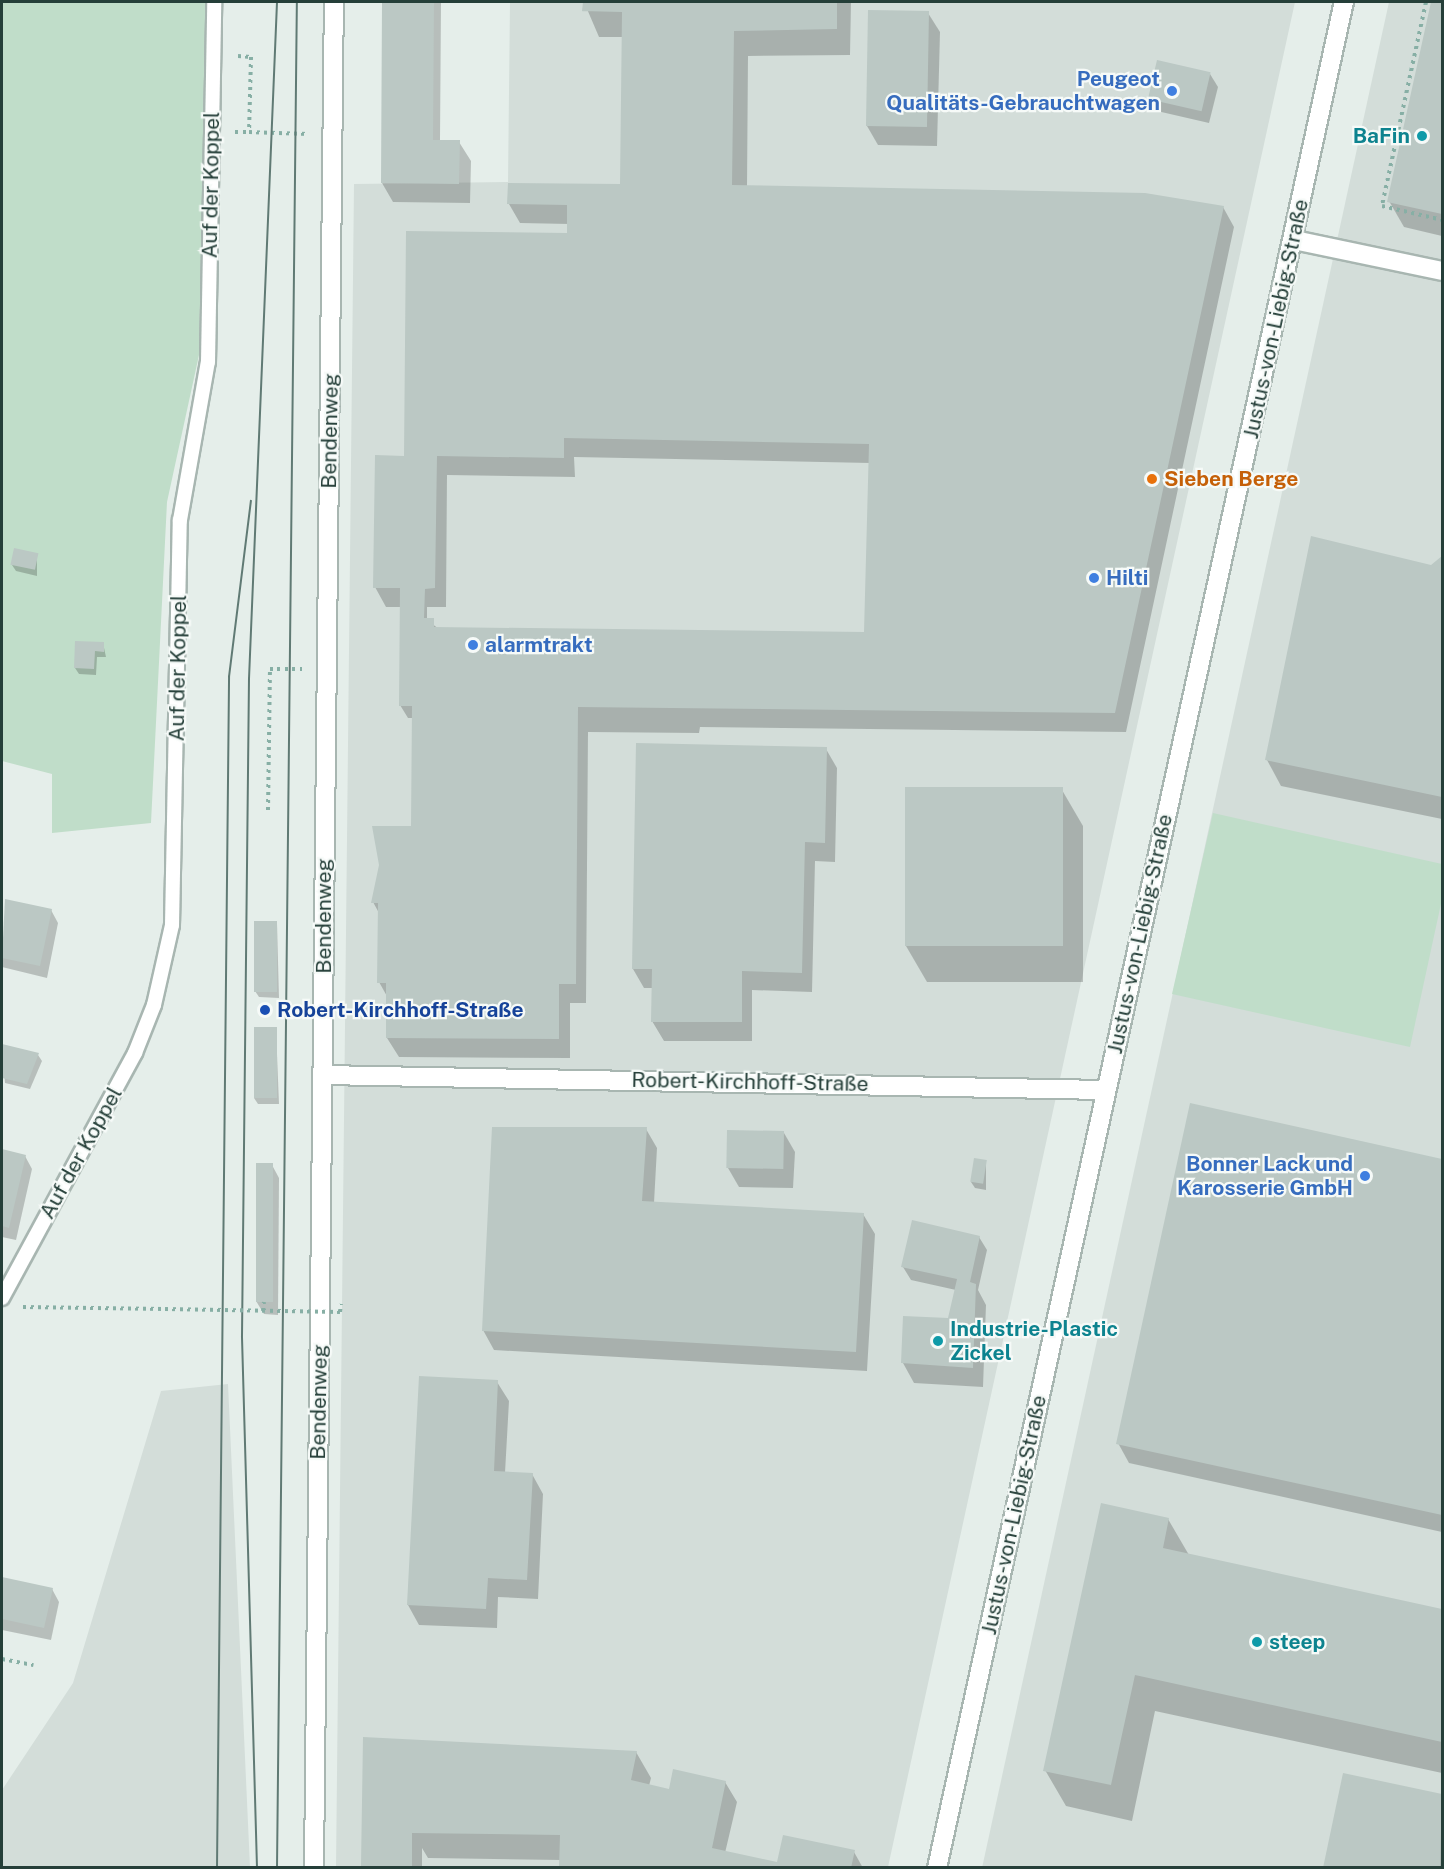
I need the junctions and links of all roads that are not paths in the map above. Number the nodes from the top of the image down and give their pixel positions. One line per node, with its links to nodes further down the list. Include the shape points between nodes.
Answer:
1 (214, 2): 8 (lane, Auf der Koppel, via 208,362 180,520 172,925 154,1005 135,1053)
2 (334, 2): 6 (street, Bendenweg)
3 (1344, 2): 4 (street, Justus-von-Liebig-Straße)
4 (1294, 240): 5 (street); 7 (street, Justus-von-Liebig-Straße)
5 (1443, 271)
6 (323, 1076): 7 (street, Robert-Kirchhoff-Straße); 9 (street, Bendenweg)
7 (1105, 1090): 10 (street, Justus-von-Liebig-Straße)
8 (2, 1298)
9 (314, 1868)
10 (937, 1868)

